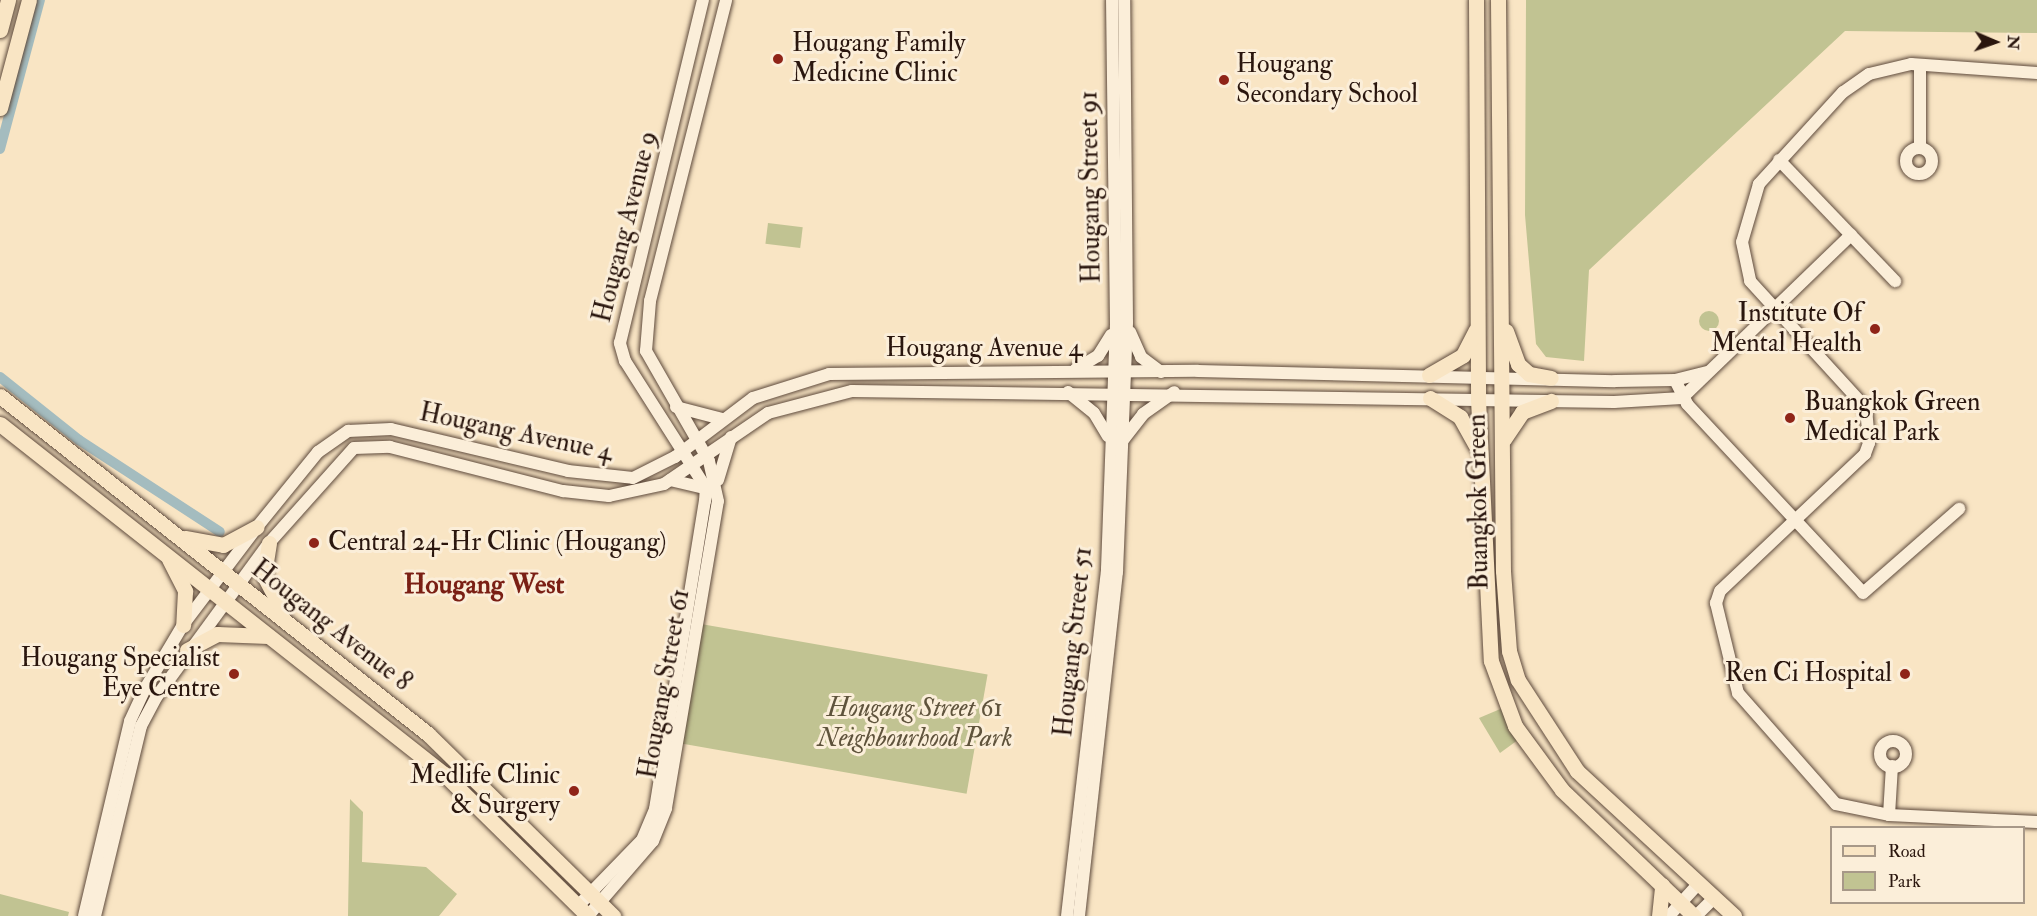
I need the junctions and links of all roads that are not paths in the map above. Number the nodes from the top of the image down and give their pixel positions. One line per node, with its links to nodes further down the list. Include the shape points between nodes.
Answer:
1 (8, 0): 9 (main road)
2 (29, 0): 10 (main road)
3 (703, 0): 45 (street, Hougang Avenue 9, via 620,343 625,361)
4 (726, 0): 42 (street, Hougang Avenue 9, via 648,312 646,351)
5 (1112, 0): 20 (street, Hougang Street 91)
6 (1124, 0): 20 (street, Hougang Street 91)
7 (1476, 0): 21 (main road, Buangkok Green)
8 (1498, 0): 18 (main road, Buangkok Green)
9 (0, 30)
10 (5, 64): 13 (main road)
11 (1920, 64): 12 (street); 14 (street); 15 (street, via 1869,74 1843,92)
12 (2037, 73)
13 (0, 108)
14 (1920, 147)
15 (1779, 160): 16 (street); 19 (street, via 1759,184 1742,242 1750,281)
16 (1851, 235): 17 (street); 19 (street)
17 (1895, 281)
18 (1500, 308): 29 (main road, Buangkok Green); 30 (main road, via 1518,364 1528,374)
19 (1770, 309): 26 (street); 59 (street, via 1869,414 1865,454)
20 (1122, 323): 22 (street, via 1098,356); 23 (street, Hougang Street 91); 24 (street, Hougang Street 91); 25 (street, via 1141,357)
21 (1478, 327): 27 (main road, via 1463,355); 28 (main road, Buangkok Green)
22 (1069, 372): 23 (street, Hougang Avenue 4); 43 (street, Hougang Avenue 4, via 829,374 753,398)
23 (1111, 372): 24 (street, Hougang Avenue 4); 33 (street, Hougang Street 51)
24 (1126, 372): 25 (street, Hougang Avenue 4); 35 (street, Hougang Street 51)
25 (1161, 372): 27 (street, Hougang Avenue 4)
26 (1707, 372): 31 (street, Hougang Avenue 4); 38 (street)
27 (1429, 375): 28 (street, Hougang Avenue 4)
28 (1478, 376): 29 (street, Hougang Avenue 4); 39 (main road, Buangkok Green)
29 (1502, 376): 30 (street, Hougang Avenue 4); 40 (main road, Buangkok Green)
30 (1551, 378): 31 (street, Hougang Avenue 4)
31 (1675, 380): 38 (street)
32 (1068, 392): 33 (street, Hougang Avenue 4); 46 (street, Hougang Avenue 4, via 852,391 768,413); 47 (street, via 1094,413)
33 (1110, 392): 35 (street, Hougang Avenue 4); 47 (street, Hougang Street 51)
34 (1174, 392): 35 (street, Hougang Avenue 4); 37 (street, Hougang Avenue 4); 49 (street, via 1143,414)
35 (1125, 393): 49 (street, Hougang Street 51)
36 (0, 396): 61 (main road, Hougang Avenue 8)
37 (1431, 398): 39 (street, Hougang Avenue 4); 53 (main road, via 1460,417)
38 (1682, 398): 41 (street, Hougang Avenue 4); 59 (street)
39 (1478, 399): 40 (street, Hougang Avenue 4); 53 (main road, Buangkok Green)
40 (1502, 399): 41 (street, Hougang Avenue 4); 50 (main road, Buangkok Green)
41 (1551, 401): 50 (main road, via 1522,412)
42 (676, 407): 43 (street); 48 (street, Hougang Avenue 9)
43 (722, 419): 48 (street, Hougang Avenue 4)
44 (0, 424): 63 (main road, Hougang Avenue 8)
45 (668, 427): 51 (street, Hougang Avenue 9); 55 (street, via 669,453)
46 (733, 434): 52 (street, Hougang Avenue 4); 57 (street, Hougang Street 61)
47 (1108, 438): 84 (street, Hougang Street 51, via 1104,604)
48 (697, 439): 51 (street, Hougang Avenue 4); 52 (street)
49 (1122, 442): 85 (street, Hougang Street 51, via 1117,572)
50 (1503, 442): 75 (main road, Buangkok Green, via 1505,615 1518,680 1577,771)
51 (683, 451): 54 (street); 55 (street, Hougang Avenue 4)
52 (705, 453): 54 (street, Hougang Avenue 4); 57 (street)
53 (1479, 457): 76 (main road, Buangkok Green, via 1486,629 1506,706 1562,790)
54 (691, 464): 56 (street, Hougang Avenue 4); 57 (street)
55 (662, 465): 60 (street, Hougang Avenue 4, via 633,478 595,476 367,427 327,442)
56 (670, 480): 57 (street); 62 (street, Hougang Avenue 4, via 638,493 580,494 371,444 342,457)
57 (712, 486): 77 (street, Hougang Street 61, via 655,809 642,840)
58 (1959, 509): 59 (street, via 1867,592 1858,590)
59 (1796, 517): 72 (street, via 1716,597 1726,658 1738,693 1836,804)
60 (257, 528): 61 (main road, via 223,545); 64 (street, Hougang Avenue 4)
61 (179, 537): 64 (main road, Hougang Avenue 8)
62 (269, 543): 64 (street, Hougang Avenue 4); 67 (main road, via 264,576)
63 (167, 554): 65 (main road, Hougang Avenue 8); 68 (main road, via 185,591)
64 (232, 578): 65 (street, Hougang Avenue 4); 66 (street, Hougang Avenue 4); 67 (main road, Hougang Avenue 8)
65 (212, 590): 66 (main road, Hougang Avenue 8); 68 (street, Hougang Avenue 4)
66 (225, 601): 69 (main road, Hougang Avenue 8); 70 (street, Hougang Avenue 4)
67 (288, 618): 77 (main road, Hougang Avenue 8, via 461,763)
68 (183, 625): 74 (street, Hougang Avenue 4, via 130,721)
69 (274, 638): 70 (main road, via 217,633); 80 (main road, Hougang Avenue 8, via 444,774)
70 (187, 650): 74 (street, Hougang Avenue 4, via 141,726)
71 (1892, 766): 72 (street)
72 (1889, 815): 73 (street)
73 (2037, 822)
74 (107, 842): 81 (street, Hougang Avenue 4); 82 (street, Hougang Avenue 4)
75 (1699, 883): 78 (main road, Buangkok Green); 79 (street)
76 (1662, 885): 79 (main road, Buangkok Green); 86 (main road)
77 (596, 896): 80 (street, Hougang Street 61); 83 (main road, Hougang Avenue 8)
78 (1715, 897): 88 (street); 89 (main road, Buangkok Green)
79 (1681, 903): 87 (street); 88 (main road, Buangkok Green)
80 (585, 913)
81 (84, 916)
82 (95, 916)
83 (613, 916)
84 (1066, 916)
85 (1079, 916)
86 (1659, 916)
87 (1669, 916)
88 (1695, 916)
89 (1734, 916)

